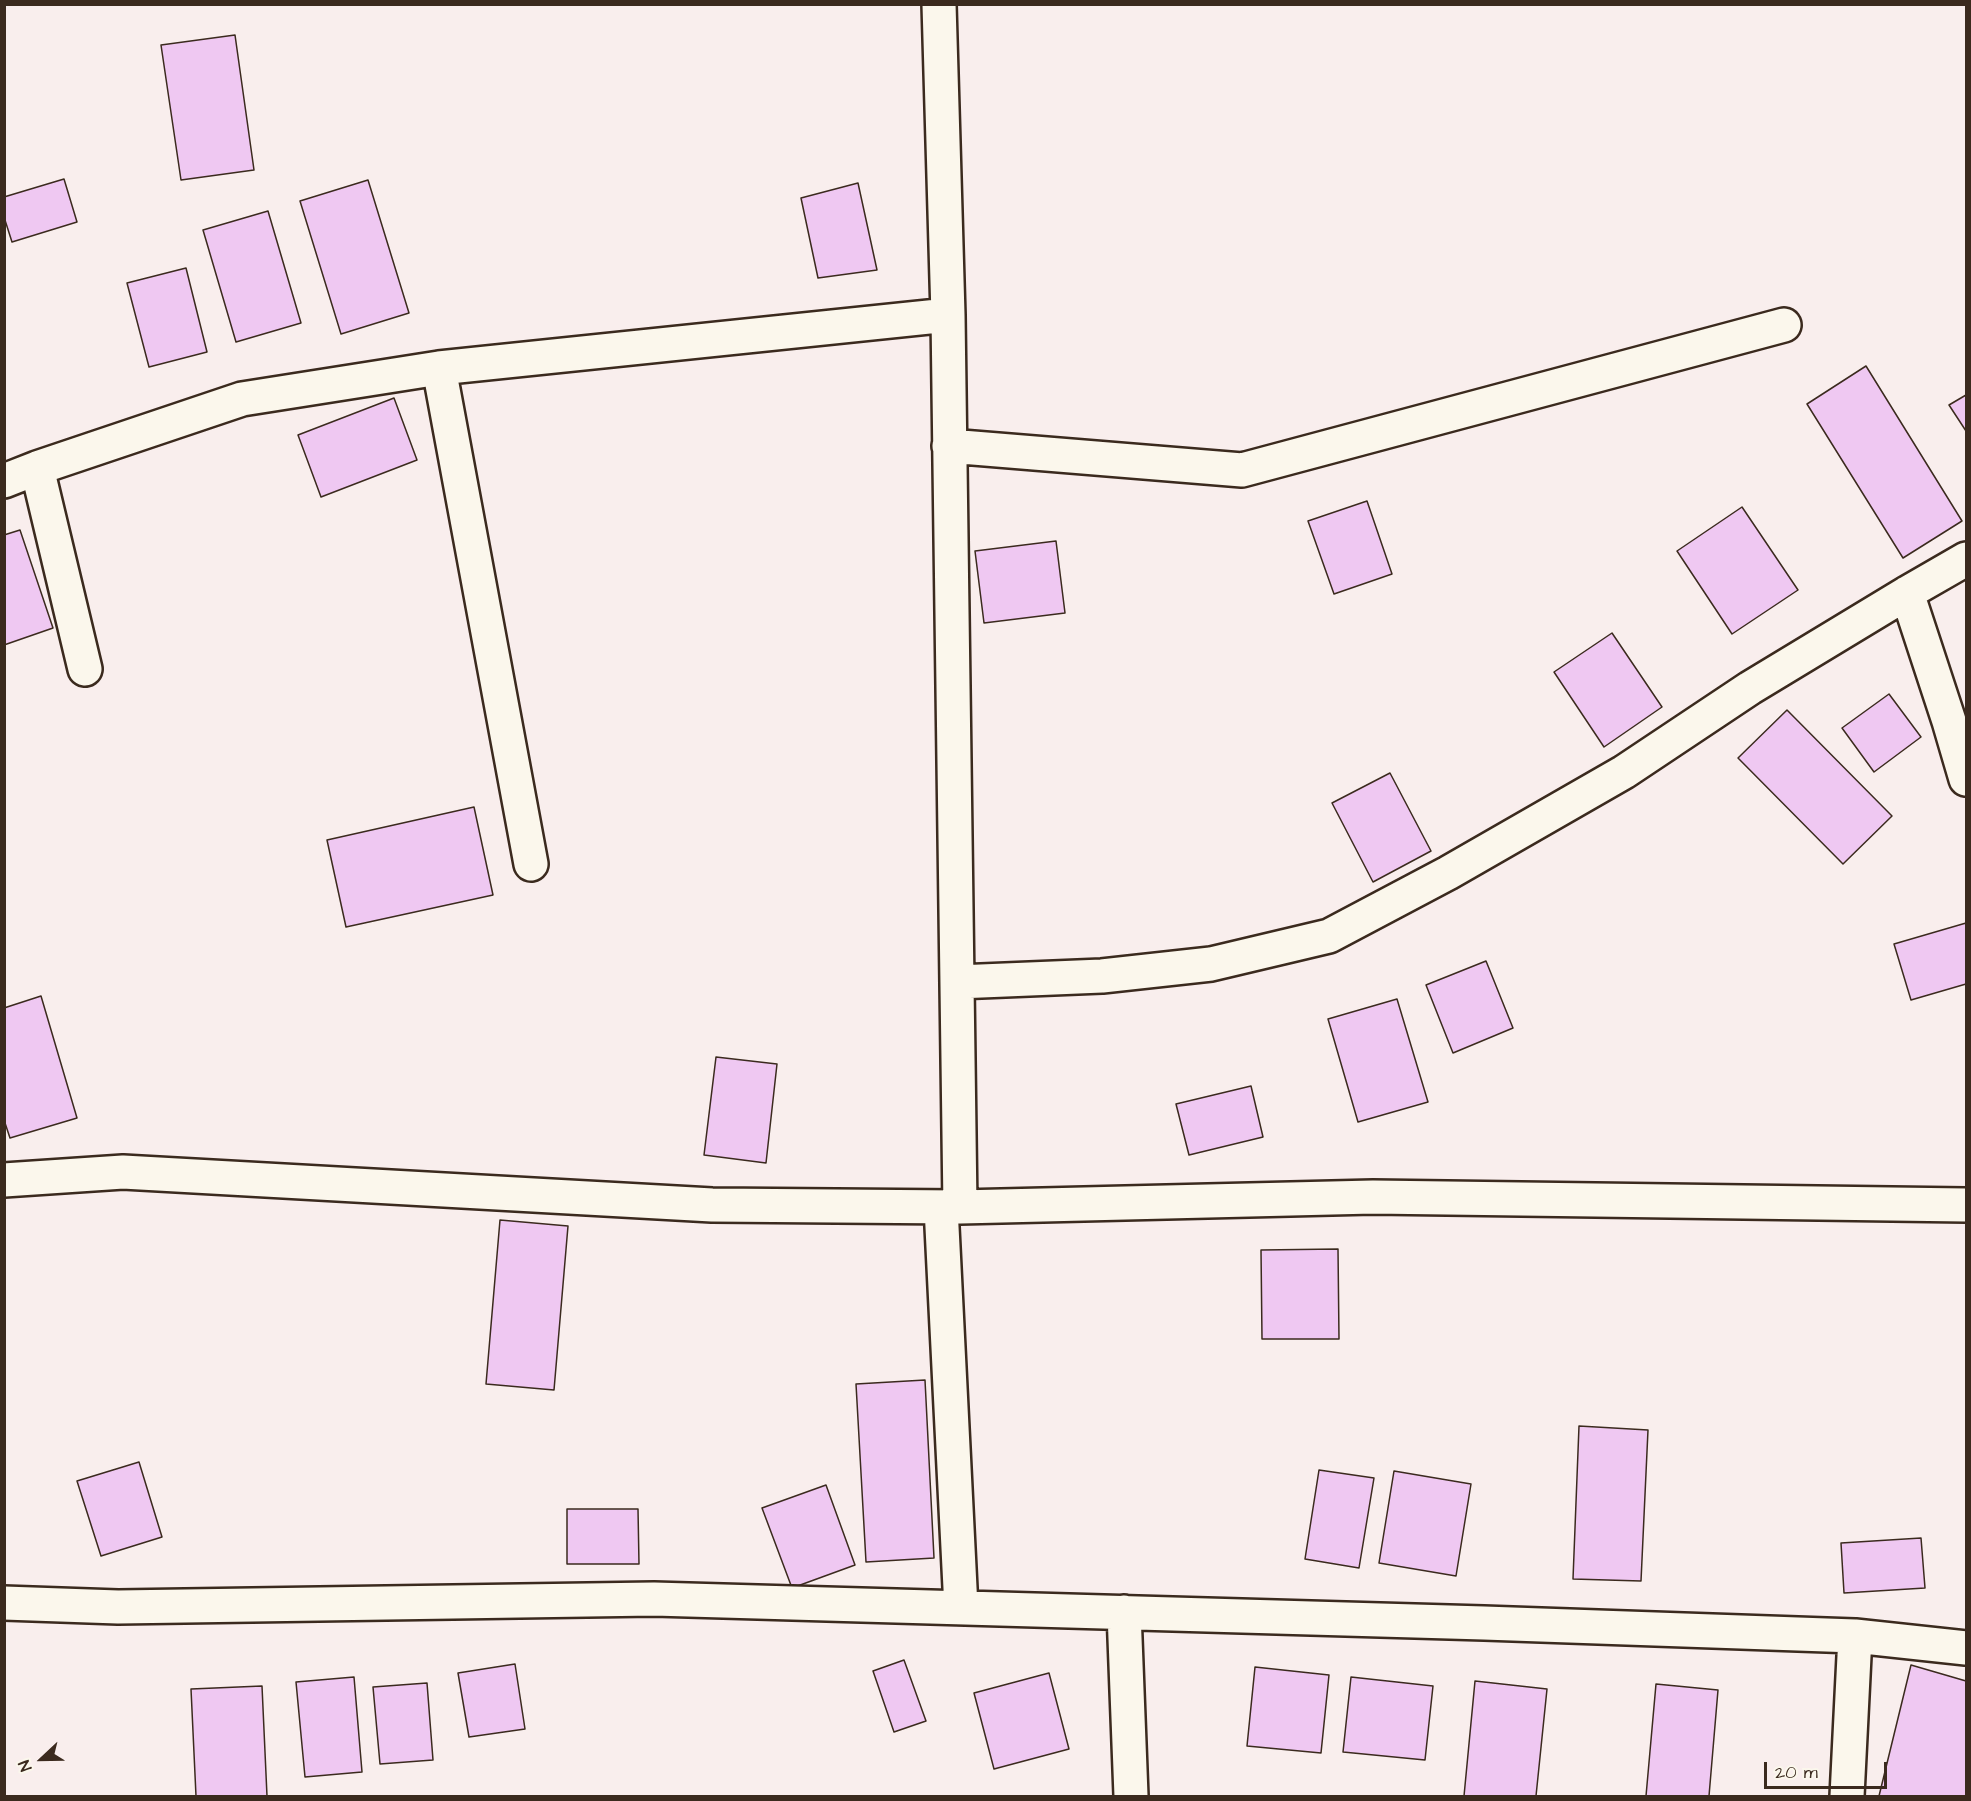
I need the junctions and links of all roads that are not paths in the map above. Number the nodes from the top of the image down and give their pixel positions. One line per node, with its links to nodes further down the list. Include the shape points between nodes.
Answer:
1 (939, 4): 2 (street)
2 (948, 315): 4 (street); 5 (street)
3 (1784, 325): 5 (street, via 1242,470)
4 (439, 368): 6 (street, via 242,399); 12 (street)
5 (949, 446): 13 (street)
6 (37, 468): 7 (street); 10 (street)
7 (4, 481)
8 (1966, 559): 9 (street)
9 (1907, 593): 11 (street); 13 (street, via 1750,688 1624,772 1329,936 1200,965 1102,976)
10 (85, 669)
11 (1966, 779)
12 (531, 864)
13 (957, 982): 16 (street)
14 (4, 1180): 16 (street, via 123,1172 712,1205)
15 (1966, 1205): 16 (street, via 1373,1197)
16 (950, 1207): 18 (street)
17 (4, 1603): 18 (street, via 118,1607 654,1599)
18 (961, 1608): 19 (street)
19 (1124, 1612): 20 (street); 22 (street)
20 (1855, 1636): 21 (street); 23 (street)
21 (1966, 1648)
22 (1131, 1797)
23 (1847, 1797)

